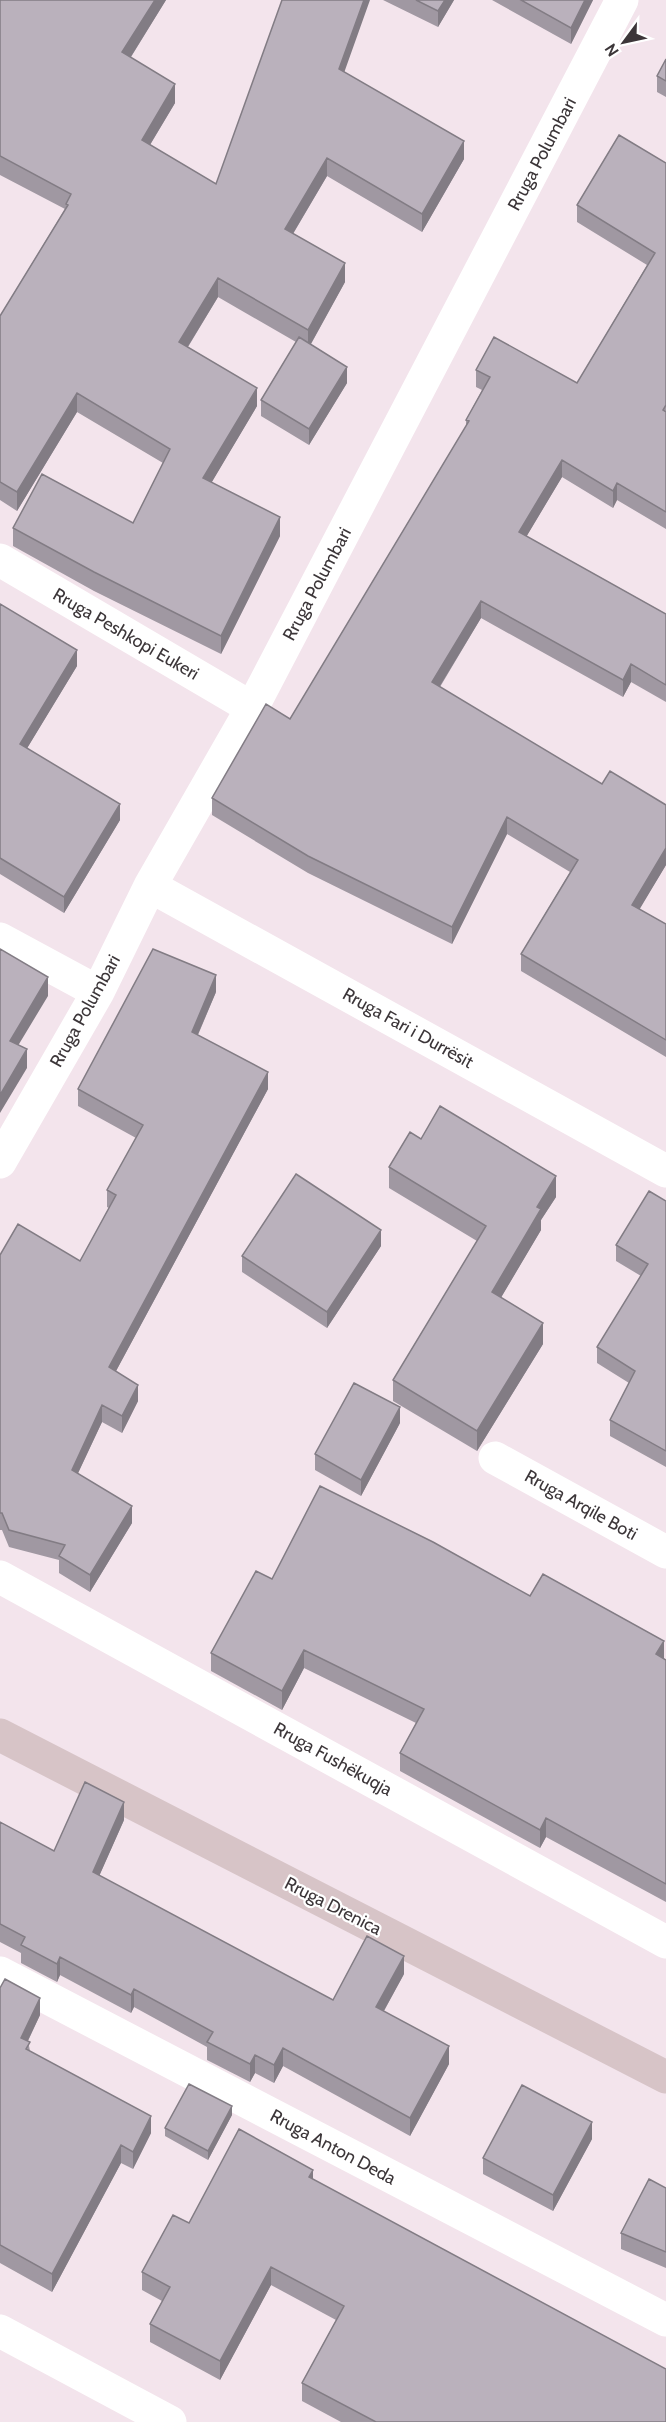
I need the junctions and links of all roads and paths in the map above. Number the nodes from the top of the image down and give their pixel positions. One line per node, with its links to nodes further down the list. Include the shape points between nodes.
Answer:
1 (622, 0): 3 (street, Rruga Polumbari)
2 (0, 560): 3 (street, Rruga Peshkopi Eukeri)
3 (252, 708): 4 (street, Rruga Polumbari)
4 (150, 886): 6 (street, Rruga Polumbari); 8 (street, Rruga Fari i Durrësit)
5 (0, 939): 6 (street)
6 (98, 992): 7 (street, Rruga Polumbari)
7 (0, 1162)
8 (666, 1171)
9 (495, 1458): 10 (street, Rruga Arqile Boti)
10 (666, 1552)
11 (0, 1577): 13 (street, Rruga Fushëkuqja)
12 (0, 1735): 15 (street, Rruga Drenica)
13 (666, 1942)
14 (0, 1973): 16 (street, Rruga Anton Deda)
15 (666, 2077)
16 (666, 2320)
17 (0, 2331): 18 (street)
18 (170, 2422)

